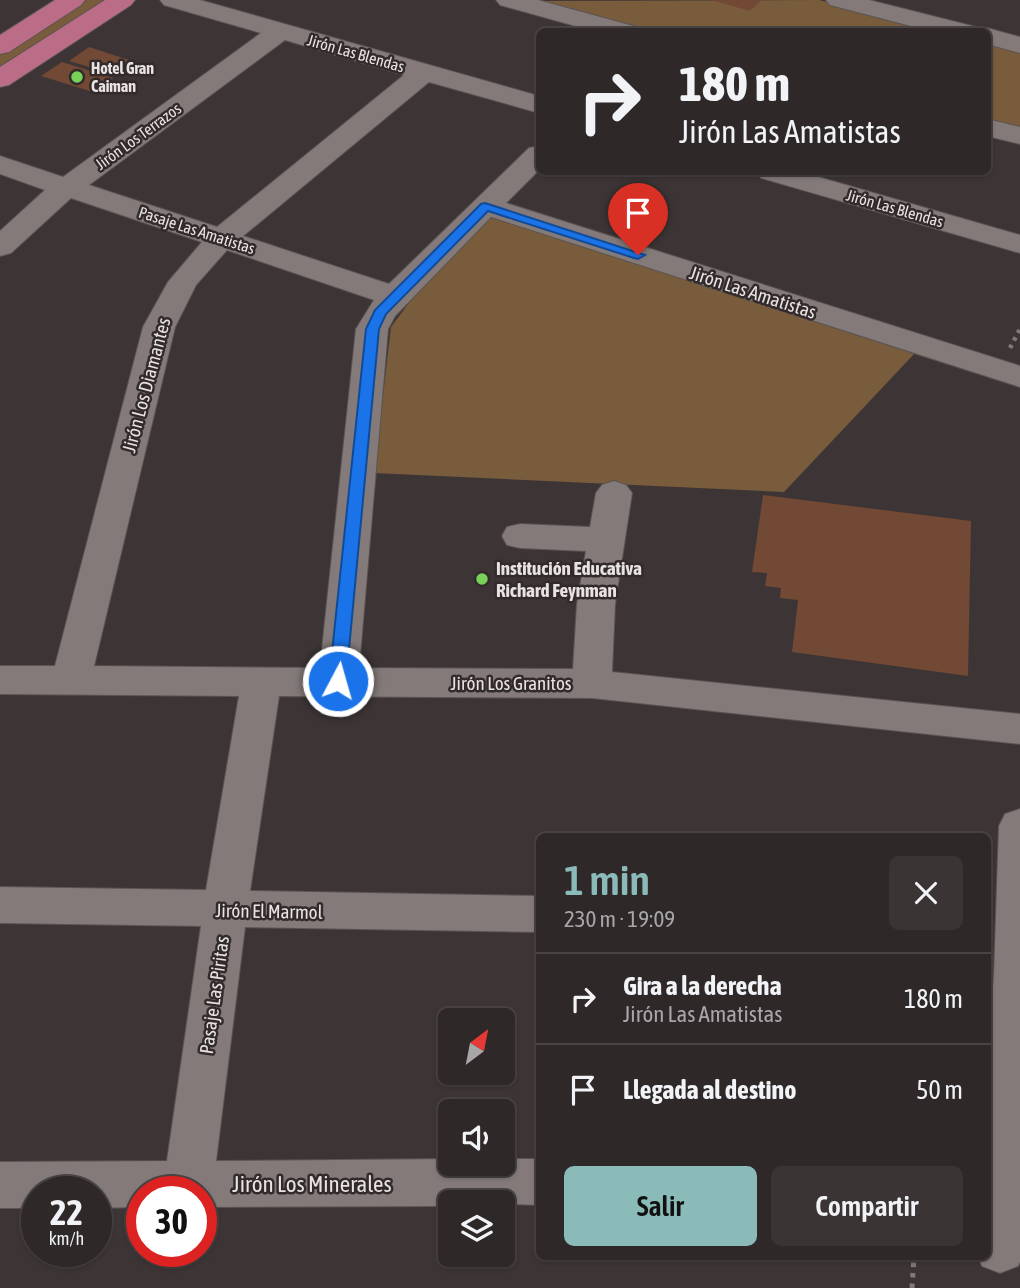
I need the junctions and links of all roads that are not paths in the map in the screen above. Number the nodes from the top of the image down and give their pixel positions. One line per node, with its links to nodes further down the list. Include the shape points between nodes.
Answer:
1 (72, 0): 13 (main road)
2 (122, 0): 15 (main road)
3 (173, 0): 10 (street, Jirón Las Blendas)
4 (512, 0): 8 (street)
5 (839, 0): 7 (street)
6 (951, 0): 7 (street)
7 (932, 23): 9 (street)
8 (614, 28)
9 (951, 28)
10 (281, 31): 14 (street, Jirón Las Blendas); 22 (street, Jirón Los Terrazos)
11 (991, 37): 12 (street)
12 (1020, 44)
13 (0, 46)
14 (424, 72): 16 (street, Jirón Las Blendas); 24 (street, Jirón Los Diamantes)
15 (0, 79)
16 (536, 104)
17 (991, 128): 18 (street)
18 (1020, 136)
19 (536, 157): 23 (street)
20 (0, 165): 22 (street, Pasaje Las Amatistas)
21 (781, 175): 25 (street, Jirón Las Blendas)
22 (67, 187): 24 (street, Pasaje Las Amatistas); 26 (street, Jirón Los Terrazos)
23 (485, 206): 27 (street); 28 (street, Jirón Las Amatistas)
24 (222, 238): 27 (street, Pasaje Las Amatistas); 33 (street, Jirón Los Diamantes, via 184,277 159,327)
25 (1020, 244)
26 (0, 247)
27 (394, 296): 34 (street, via 372,329)
28 (1020, 377)
29 (614, 493): 31 (street)
30 (520, 537): 31 (street)
31 (607, 540): 36 (street, via 596,604)
32 (0, 680): 33 (street, Jirón Los Granitos)
33 (71, 681): 35 (street, Jirón Los Granitos)
34 (338, 681): 35 (street, Jirón Los Granitos); 36 (street, Jirón Los Granitos)
35 (261, 682): 40 (street, Pasaje Las Piritas)
36 (592, 684): 37 (street, Jirón Los Granitos)
37 (1020, 729)
38 (1020, 826): 42 (street)
39 (0, 905): 40 (street, Jirón El Marmol)
40 (225, 911): 41 (street, Jirón El Marmol); 43 (street, Pasaje Las Piritas)
41 (536, 914)
42 (1002, 970): 48 (street)
43 (189, 1176)
44 (536, 1182): 47 (street, Jirón Los Minerales)
45 (0, 1185): 46 (street, Jirón Los Minerales)
46 (126, 1185)
47 (217, 1185)
48 (1003, 1249)

